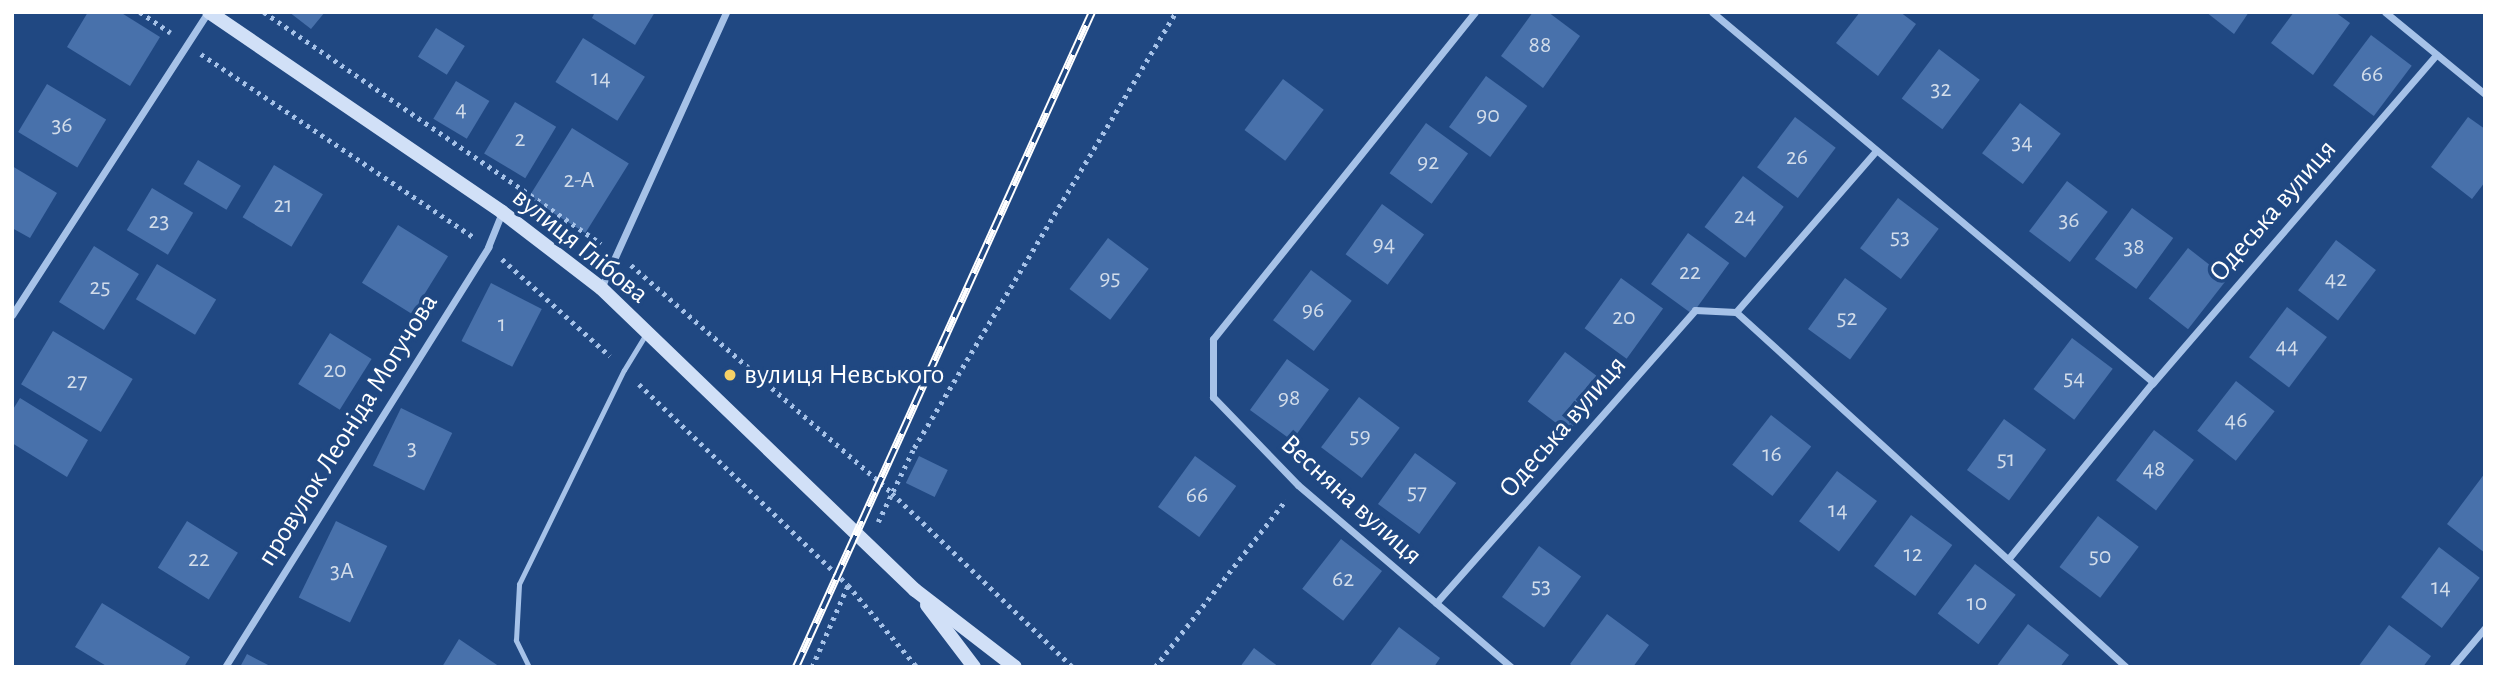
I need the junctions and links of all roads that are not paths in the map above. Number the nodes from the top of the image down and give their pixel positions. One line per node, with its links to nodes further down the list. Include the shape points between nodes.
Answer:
1 (208, 12): 9 (main road, вулиця Глібова); 12 (street)
2 (726, 12): 10 (street)
3 (1475, 12): 17 (street, Весняна вулиця, via 1213,338 1213,397 1298,485)
4 (1712, 12): 8 (street)
5 (2385, 12): 6 (street)
6 (2436, 55): 7 (street); 14 (street, Одеська вулиця)
7 (2485, 94)
8 (1875, 152): 11 (street); 14 (street, via 2153,382)
9 (502, 212): 10 (main road, вулиця Глібова); 19 (street, провулок Леоніда Могучова, via 488,247)
10 (601, 288): 13 (main road, вулиця Глібова)
11 (1736, 312): 15 (street); 17 (street, Одеська вулиця, via 1695,310)
12 (12, 315)
13 (646, 334): 16 (main road, вулиця Глібова); 20 (lane, via 519,584 516,640)
14 (2142, 395): 15 (street, Одеська вулиця)
15 (2008, 559): 24 (street)
16 (915, 590): 21 (main road); 22 (main road)
17 (1436, 603): 23 (street, Весняна вулиця)
18 (2485, 628): 25 (street)
19 (225, 667)
20 (529, 667)
21 (974, 667)
22 (1015, 667)
23 (1511, 667)
24 (2126, 667)
25 (2452, 667)

